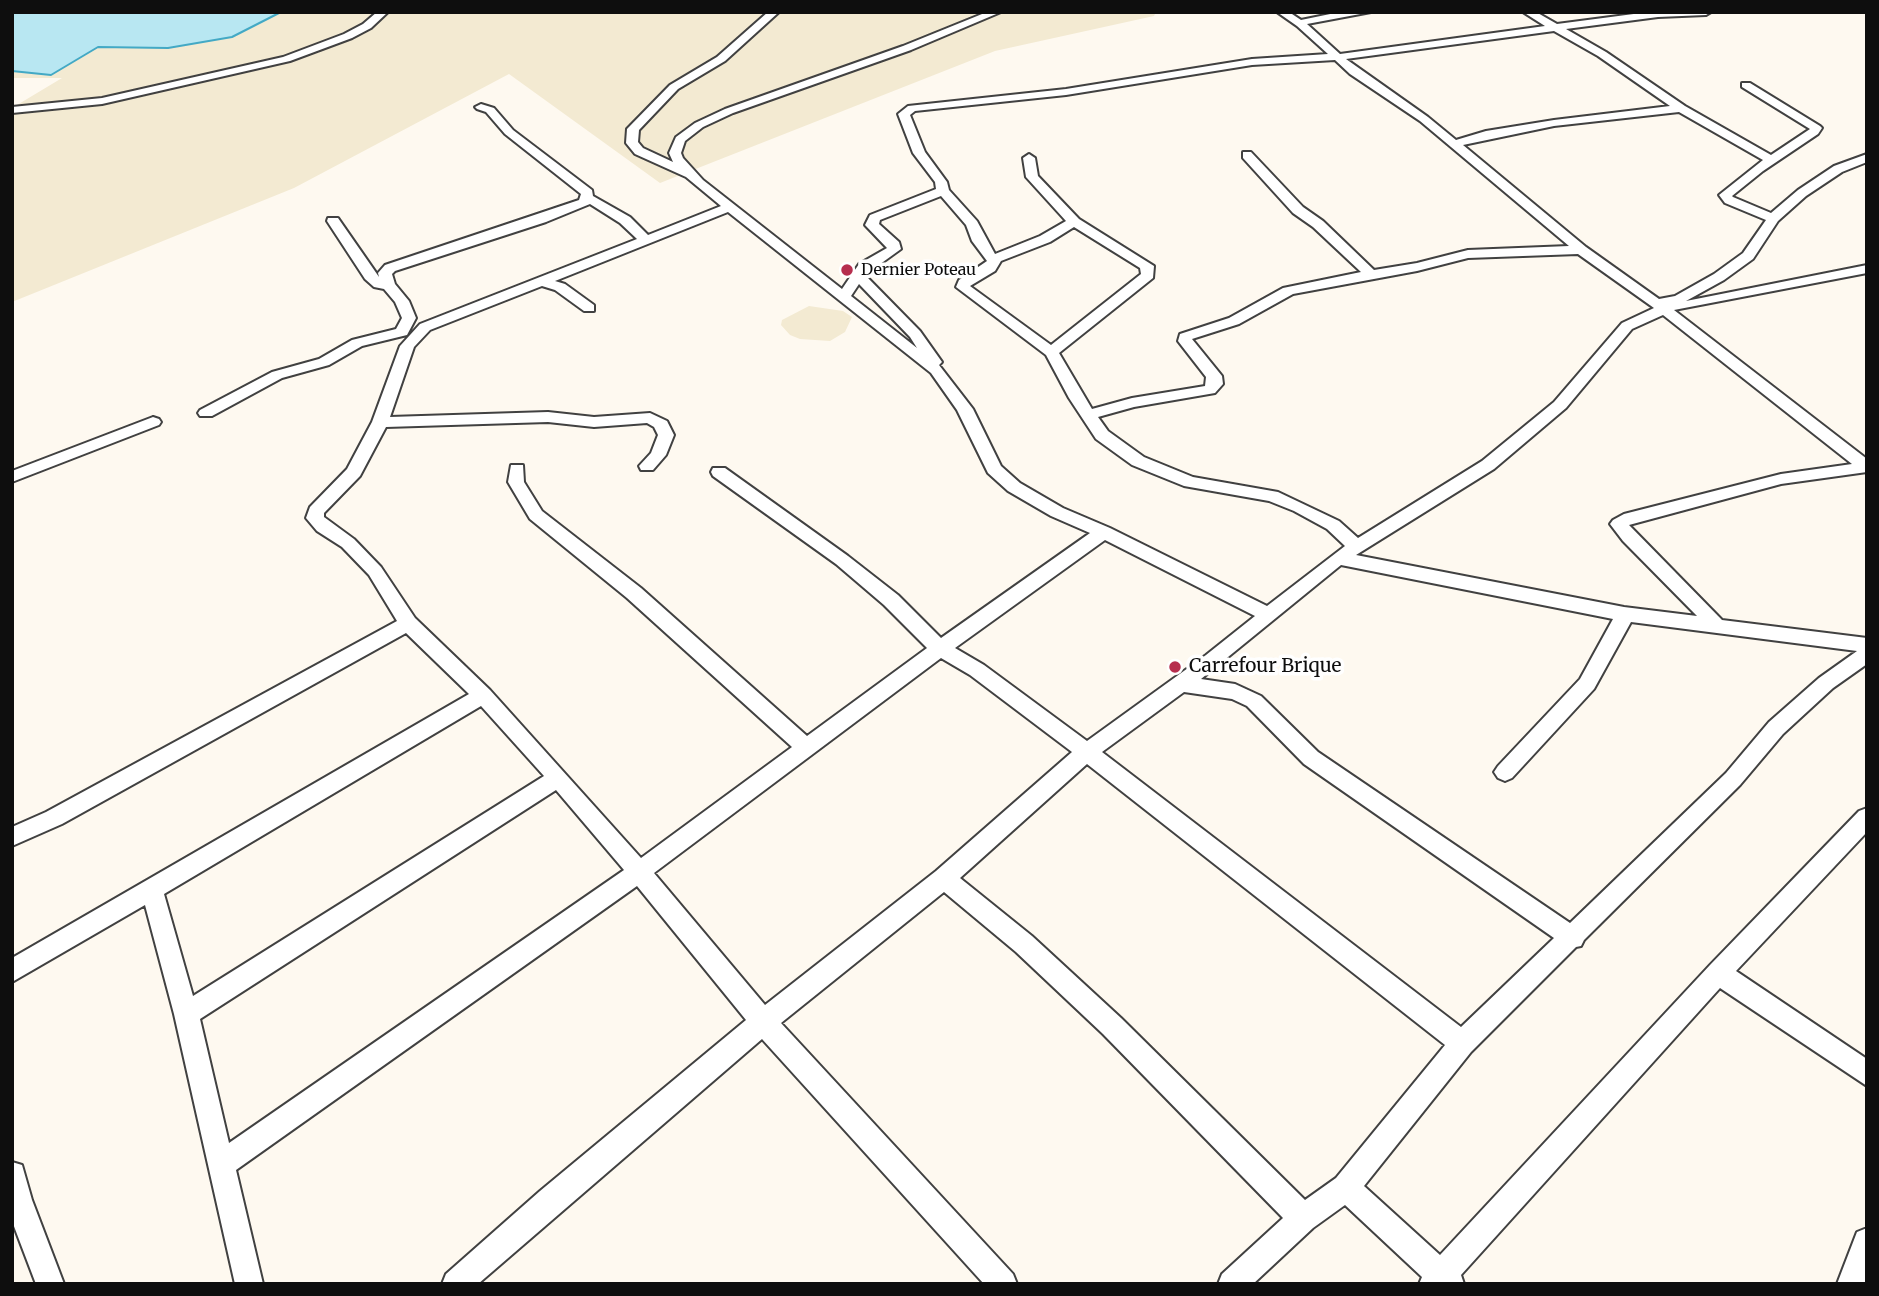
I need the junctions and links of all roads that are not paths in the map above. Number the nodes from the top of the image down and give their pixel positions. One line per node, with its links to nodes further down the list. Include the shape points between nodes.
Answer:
1 (383, 12): 14 (street, via 348,36 286,59 102,101)
2 (774, 12): 20 (street, via 721,59 674,87 633,129 632,143 639,151)
3 (996, 12): 20 (street, via 699,125 680,139 675,153)
4 (1282, 12): 8 (street)
5 (1366, 12): 8 (street)
6 (1528, 12): 9 (street)
7 (1706, 12): 9 (street)
8 (1301, 24): 10 (street)
9 (1554, 27): 10 (street); 13 (street)
10 (1338, 57): 15 (street); 21 (street, via 1252,62 1066,92 943,103 906,111 919,153)
11 (1746, 85): 19 (street, via 1816,128)
12 (481, 107): 22 (street, via 588,193)
13 (1681, 108): 15 (street, via 1554,123); 19 (street)
14 (12, 110)
15 (1455, 144): 28 (street)
16 (1247, 155): 32 (street, via 1298,210)
17 (1029, 158): 26 (street, via 1032,177)
18 (1867, 158): 24 (street, via 1838,169)
19 (1772, 160): 24 (street, via 1725,195 1729,201)
20 (694, 176): 23 (street)
21 (943, 191): 29 (street, via 972,224); 31 (street, via 875,218 872,225 894,249)
22 (588, 198): 27 (street, via 625,220); 34 (street, via 573,208 398,264 385,273)
23 (730, 207): 27 (street); 35 (street)
24 (1773, 218): 36 (street, via 1748,256 1694,292)
25 (333, 220): 34 (street, via 369,276)
26 (1074, 222): 29 (street); 39 (street, via 1147,266 1148,275)
27 (646, 240): 33 (street)
28 (1581, 250): 32 (street, via 1468,254); 36 (street)
29 (994, 261): 39 (street, via 963,286)
30 (1867, 269): 36 (street, via 1676,308)
31 (857, 274): 35 (street); 40 (street, via 915,334)
32 (1372, 275): 42 (street, via 1288,292 1234,321 1185,337 1214,376 1210,390)
33 (542, 281): 37 (street, via 560,287); 38 (street, via 439,319)
34 (388, 285): 38 (street, via 409,318)
35 (844, 296): 40 (street)
36 (1662, 305): 46 (street); 51 (street, via 1627,326 1560,405 1488,465)
37 (589, 308)
38 (396, 343): 41 (street, via 357,344 324,362 277,375); 44 (street)
39 (1051, 352): 42 (street)
40 (936, 370): 50 (street, via 965,409 994,469 1014,487 1057,512)
41 (206, 414)
42 (1089, 415): 51 (street, via 1102,435 1138,461 1190,482 1272,496 1333,524)
43 (153, 422): 49 (street)
44 (380, 422): 45 (street, via 650,418 661,424 666,435 659,455); 55 (street, via 354,472 316,511 315,518 374,570)
45 (647, 466)
46 (1866, 466): 56 (street, via 1781,479 1619,524)
47 (517, 470): 62 (street, via 516,482 536,515 634,593)
48 (719, 472): 58 (street, via 842,560)
49 (12, 477)
50 (1104, 531): 53 (street); 58 (street)
51 (1356, 546): 52 (street)
52 (1338, 558): 53 (street); 54 (street)
53 (1268, 614): 60 (street)
54 (1624, 614): 56 (street); 64 (street, via 1587,684)
55 (408, 624): 61 (street); 67 (street)
56 (1716, 625): 57 (street)
57 (1867, 645)
58 (940, 649): 62 (street); 63 (street, via 977,670)
59 (1867, 654): 71 (street, via 1776,728 1733,779)
60 (1181, 684): 63 (street); 71 (street, via 1235,692 1254,701 1311,758)
61 (483, 695): 65 (street); 70 (street)
62 (806, 748): 68 (street)
63 (1087, 752): 69 (street); 76 (street)
64 (1505, 772)
65 (558, 778): 68 (street); 74 (street)
66 (1867, 817): 73 (street)
67 (12, 837)
68 (639, 872): 75 (street); 78 (street)
69 (944, 878): 75 (street); 81 (street, via 1112,1026)
70 (152, 890): 72 (street); 74 (street)
71 (1573, 938): 76 (street)
72 (12, 971)
73 (1718, 973): 77 (street); 83 (street)
74 (186, 1014): 78 (street)
75 (763, 1022): 86 (street); 87 (street)
76 (1462, 1043): 80 (street)
77 (1867, 1074)
78 (220, 1165): 85 (street)
79 (12, 1175): 84 (street)
80 (1346, 1188): 81 (street); 83 (street)
81 (1303, 1218): 88 (street)
82 (1867, 1242): 89 (street)
83 (1441, 1281)
84 (50, 1284)
85 (249, 1284)
86 (456, 1284)
87 (1003, 1284)
88 (1232, 1284)
89 (1851, 1284)

